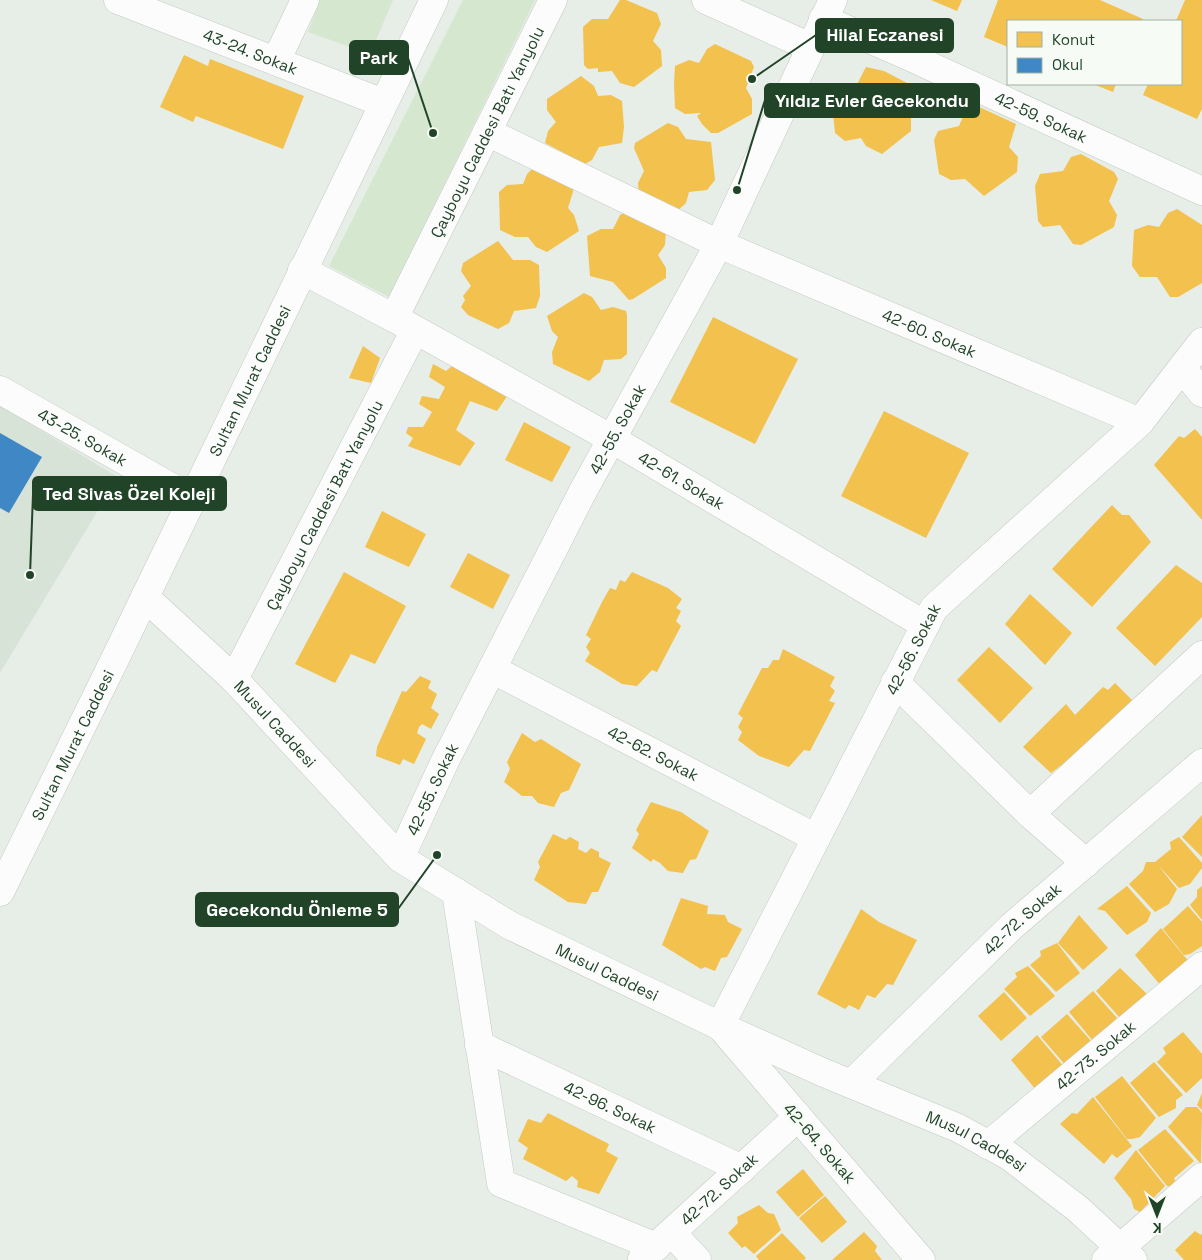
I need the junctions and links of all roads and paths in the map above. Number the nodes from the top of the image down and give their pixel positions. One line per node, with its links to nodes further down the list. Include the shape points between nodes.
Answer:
1 (118, 0): 8 (street, 43-24. Sokak)
2 (306, 0): 8 (street)
3 (553, 0): 10 (street, Çayboyu Caddesi Batı Yanyolu)
4 (706, 0): 7 (street)
5 (432, 1): 9 (street, Sultan Murat Caddesi)
6 (828, 10): 7 (street, 42-55. Sokak); 11 (street, 42-59. Sokak, via 906,55)
7 (810, 47): 12 (street, 42-55. Sokak)
8 (276, 61): 9 (street, 43-24. Sokak)
9 (383, 103): 13 (street, Sultan Murat Caddesi)
10 (487, 132): 12 (street, 42-60. Sokak); 14 (street, Çayboyu Caddesi Batı Yanyolu)
11 (1202, 192)
12 (718, 244): 19 (street, 42-60. Sokak); 20 (street, 42-55. Sokak)
13 (302, 270): 14 (street, 42-61. Sokak); 21 (street, Sultan Murat Caddesi)
14 (404, 324): 20 (street, 42-61. Sokak); 26 (street, Çayboyu Caddesi Batı Yanyolu)
15 (1202, 342): 16 (street, 42-56. Sokak)
16 (1182, 368): 18 (street); 19 (street, 42-56. Sokak)
17 (0, 390): 21 (street, 43-25. Sokak)
18 (1202, 393)
19 (1140, 422): 23 (street, 42-56. Sokak, via 934,608)
20 (612, 439): 23 (street, 42-61. Sokak); 25 (street, 42-55. Sokak)
21 (192, 499): 22 (street, Sultan Murat Caddesi)
22 (145, 597): 26 (street, Musul Caddesi); 33 (street, Sultan Murat Caddesi)
23 (925, 625): 27 (street, 42-56. Sokak)
24 (1202, 654): 29 (street)
25 (492, 669): 30 (street, 42-62. Sokak); 31 (street, 42-55. Sokak)
26 (234, 679): 31 (street, Musul Caddesi)
27 (895, 682): 29 (street); 30 (street, 42-56. Sokak)
28 (1202, 763): 32 (street, 42-72. Sokak)
29 (1030, 814): 32 (street)
30 (816, 838): 36 (street, 42-56. Sokak)
31 (400, 858): 34 (street, Musul Caddesi)
32 (1086, 863): 38 (street, 42-72. Sokak, via 1011,927)
33 (0, 892)
34 (456, 892): 36 (street, Musul Caddesi, via 511,926); 37 (street)
35 (1202, 966): 40 (street, 42-73. Sokak)
36 (720, 1026): 38 (street, Musul Caddesi); 39 (street, 42-64. Sokak)
37 (479, 1045): 41 (street, 42-96. Sokak); 43 (street, via 501,1183)
38 (851, 1084): 40 (street, Musul Caddesi, via 958,1128)
39 (798, 1117): 41 (street, 42-72. Sokak); 46 (street, 42-64. Sokak)
40 (988, 1145): 44 (street, Musul Caddesi, via 1009,1156 1078,1209)
41 (742, 1169): 43 (street, 42-72. Sokak)
42 (1202, 1177): 44 (street)
43 (656, 1246): 45 (street)
44 (1120, 1256)
45 (697, 1260)
46 (921, 1260)

